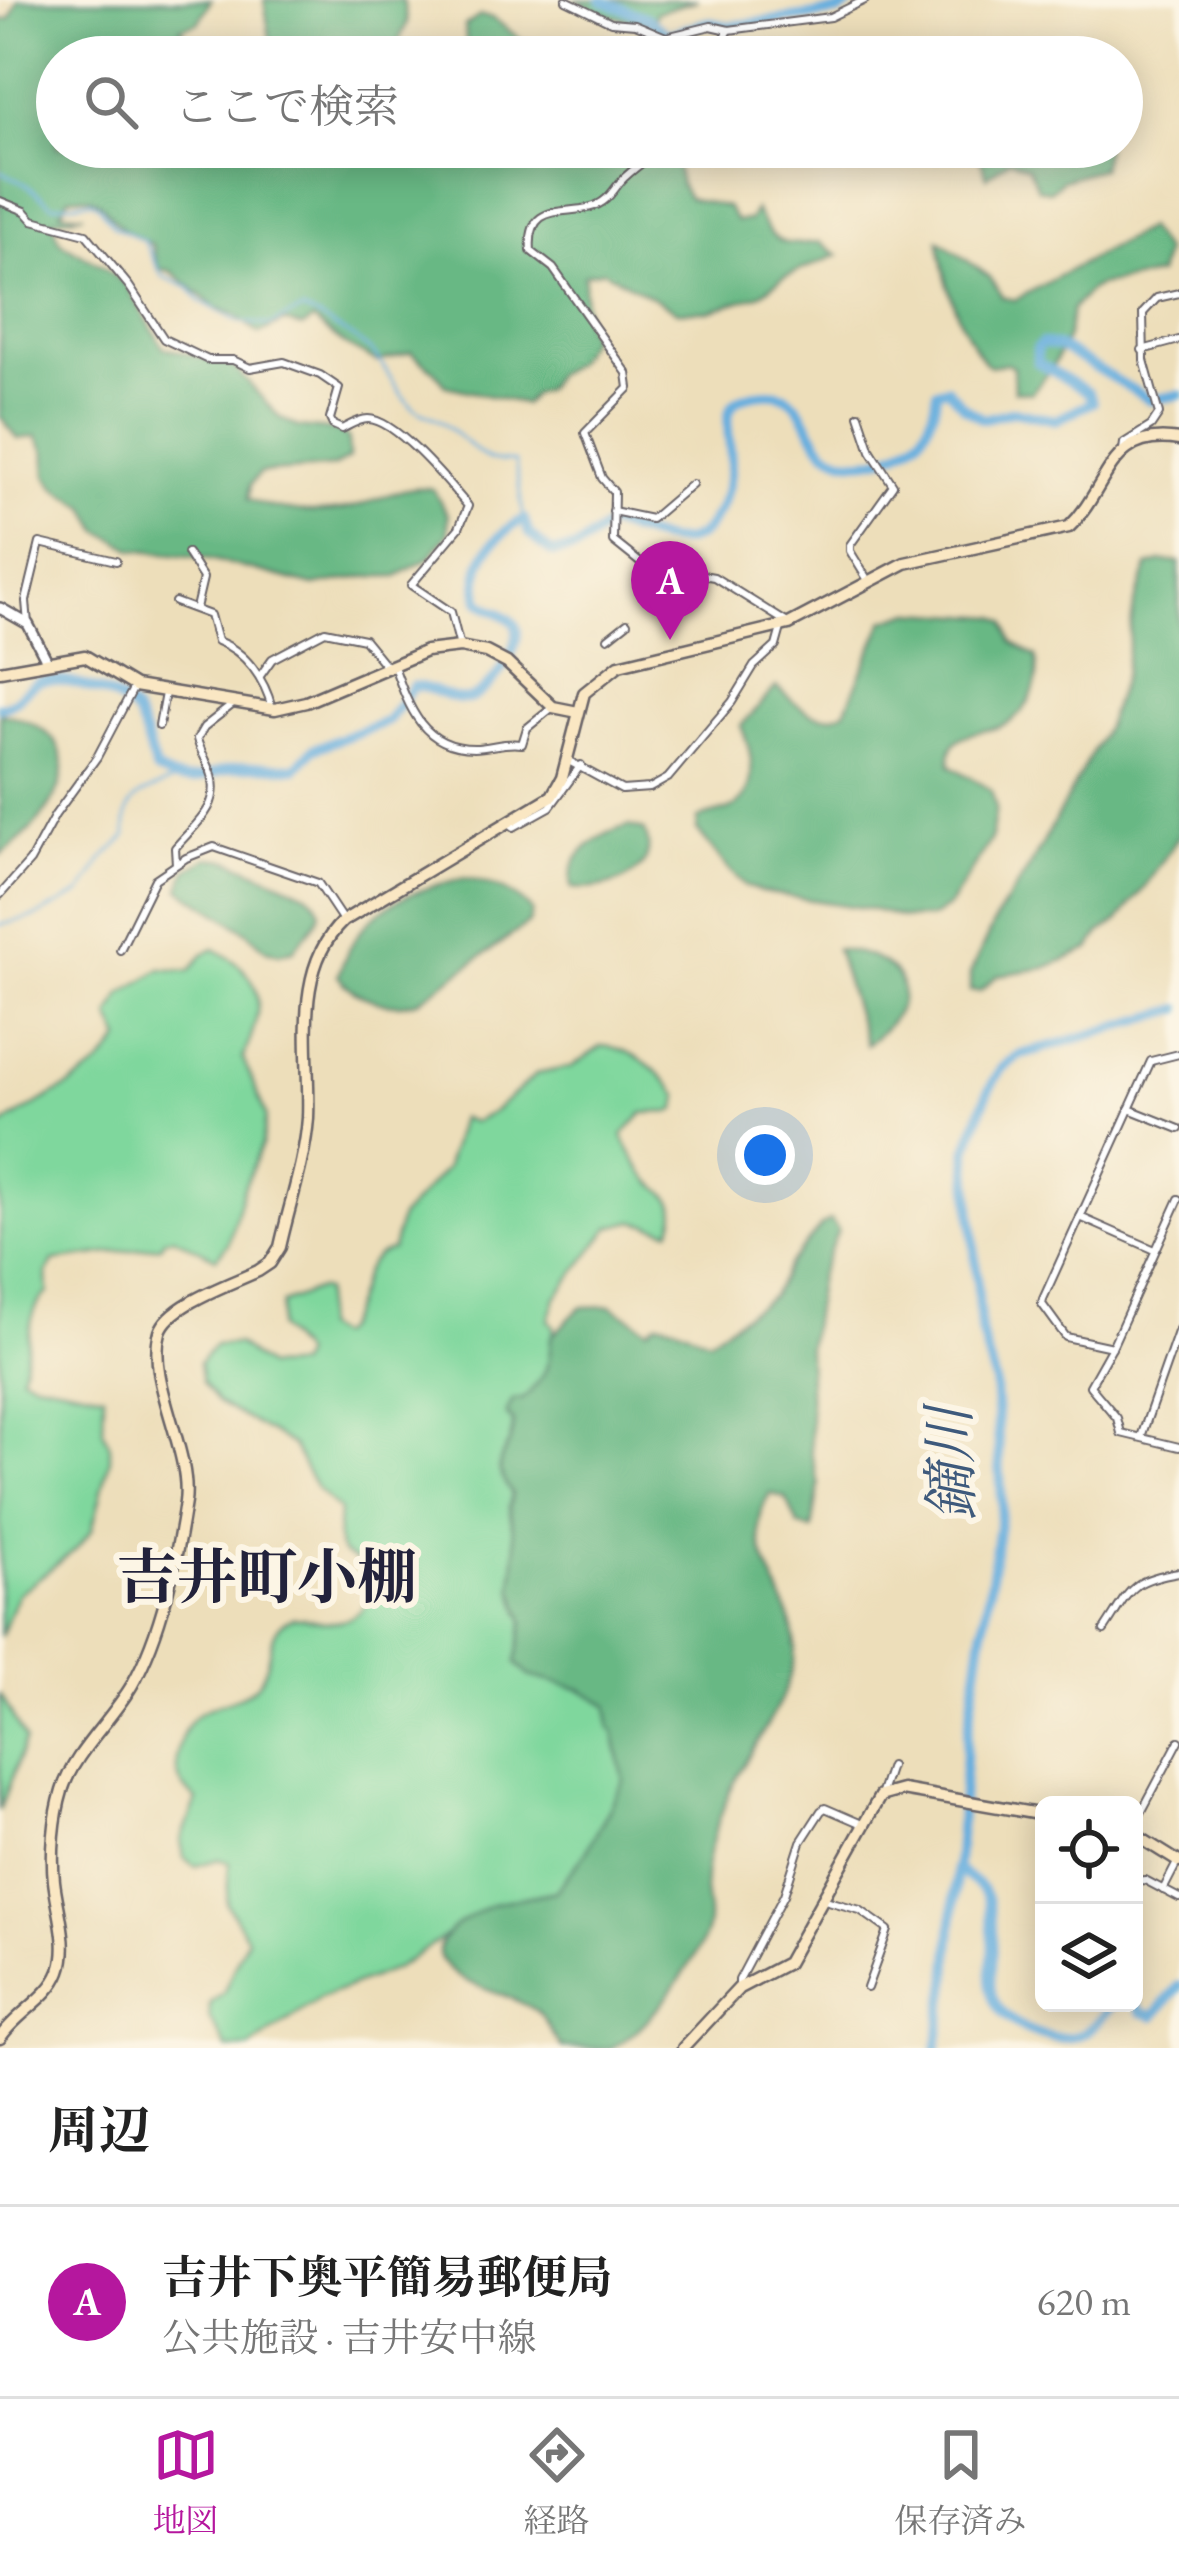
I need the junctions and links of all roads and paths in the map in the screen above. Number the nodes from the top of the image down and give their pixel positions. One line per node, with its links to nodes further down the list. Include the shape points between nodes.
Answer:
1 (566, 0): 4 (street)
2 (865, 0): 3 (street, via 830,17)
3 (729, 30): 5 (street); 6 (street)
4 (661, 36)
5 (674, 36)
6 (726, 36)
7 (636, 168): 16 (street, via 606,200 541,217 530,244 627,373 629,388 585,433 614,492)
8 (0, 201): 27 (street, via 86,234 164,339 208,360 250,368 284,362 320,375 339,388 333,425 377,420 409,444 468,506 411,585 451,612)
9 (1179, 293): 11 (street, via 1157,298 1143,313)
10 (1179, 340): 11 (street)
11 (1142, 350): 14 (street, via 1159,414)
12 (859, 415): 19 (street, via 892,485 850,544)
13 (1179, 440): 14 (main road, via 1158,436)
14 (1123, 450): 19 (main road, via 1069,526 905,563)
15 (692, 484): 16 (street, via 651,519)
16 (612, 521): 25 (street, via 614,542 643,565 714,577)
17 (187, 553): 22 (street, via 203,578)
18 (116, 561): 24 (street, via 40,543)
19 (869, 582): 25 (main road)
20 (175, 602): 22 (street)
21 (0, 608): 24 (street)
22 (196, 608): 31 (street, via 212,617 217,641)
23 (627, 623): 26 (street)
24 (28, 624): 28 (street)
25 (785, 626): 37 (main road, via 630,660 588,688); 40 (street, via 668,778 622,790)
26 (608, 638)
27 (460, 647): 29 (main road); 35 (main road, via 499,658)
28 (47, 661): 30 (main road); 32 (main road, via 85,656)
29 (389, 664): 31 (street, via 364,639 325,631 272,659); 35 (street, via 415,719 439,742 522,744 527,728); 36 (main road, via 306,702)
30 (0, 670)
31 (260, 676): 36 (street)
32 (133, 689): 33 (main road); 43 (street, via 105,745)
33 (166, 690): 34 (main road); 38 (street)
34 (234, 702): 36 (main road); 42 (street, via 197,739 214,796 175,848)
35 (553, 707): 37 (main road)
36 (272, 708)
37 (578, 712): 39 (main road)
38 (159, 726)
39 (567, 760): 40 (street); 41 (main road, via 552,796)
40 (581, 765): 41 (street, via 550,807)
41 (509, 823): 44 (main road)
42 (176, 864): 44 (street, via 214,847 244,856 318,883); 45 (street, via 151,884)
43 (0, 895)
44 (343, 922): 74 (main road, via 317,954 305,1030 308,1121 280,1247 257,1271 173,1312 160,1330 186,1488 172,1564 133,1683 59,1800 53,1878 61,1969)
45 (120, 950)
46 (1179, 1054): 47 (street, via 1150,1061)
47 (1129, 1108): 48 (street); 50 (street)
48 (1179, 1129)
49 (1179, 1199): 51 (street)
50 (1080, 1217): 53 (street); 55 (street, via 1042,1304 1066,1337)
51 (1165, 1230): 52 (street); 53 (street)
52 (1179, 1232)
53 (1155, 1250): 55 (street)
54 (1179, 1329): 56 (street)
55 (1112, 1347): 56 (street, via 1090,1386 1121,1433)
56 (1141, 1437): 57 (street)
57 (1179, 1447)
58 (1179, 1572): 59 (street, via 1143,1577)
59 (1104, 1630)
60 (1179, 1743): 63 (street)
61 (890, 1766): 62 (street)
62 (880, 1796): 64 (main road, via 902,1790); 65 (main road)
63 (1143, 1813)
64 (1035, 1814)
65 (862, 1824): 71 (main road); 72 (street, via 821,1811)
66 (1143, 1836): 67 (main road)
67 (1178, 1861): 69 (street)
68 (1143, 1880): 69 (street)
69 (1163, 1890): 70 (street)
70 (1179, 1898)
71 (824, 1900): 72 (main road, via 787,1963); 73 (street, via 860,1910 888,1930)
72 (739, 1988): 75 (main road)
73 (867, 1988)
74 (0, 2038)
75 (683, 2048)

